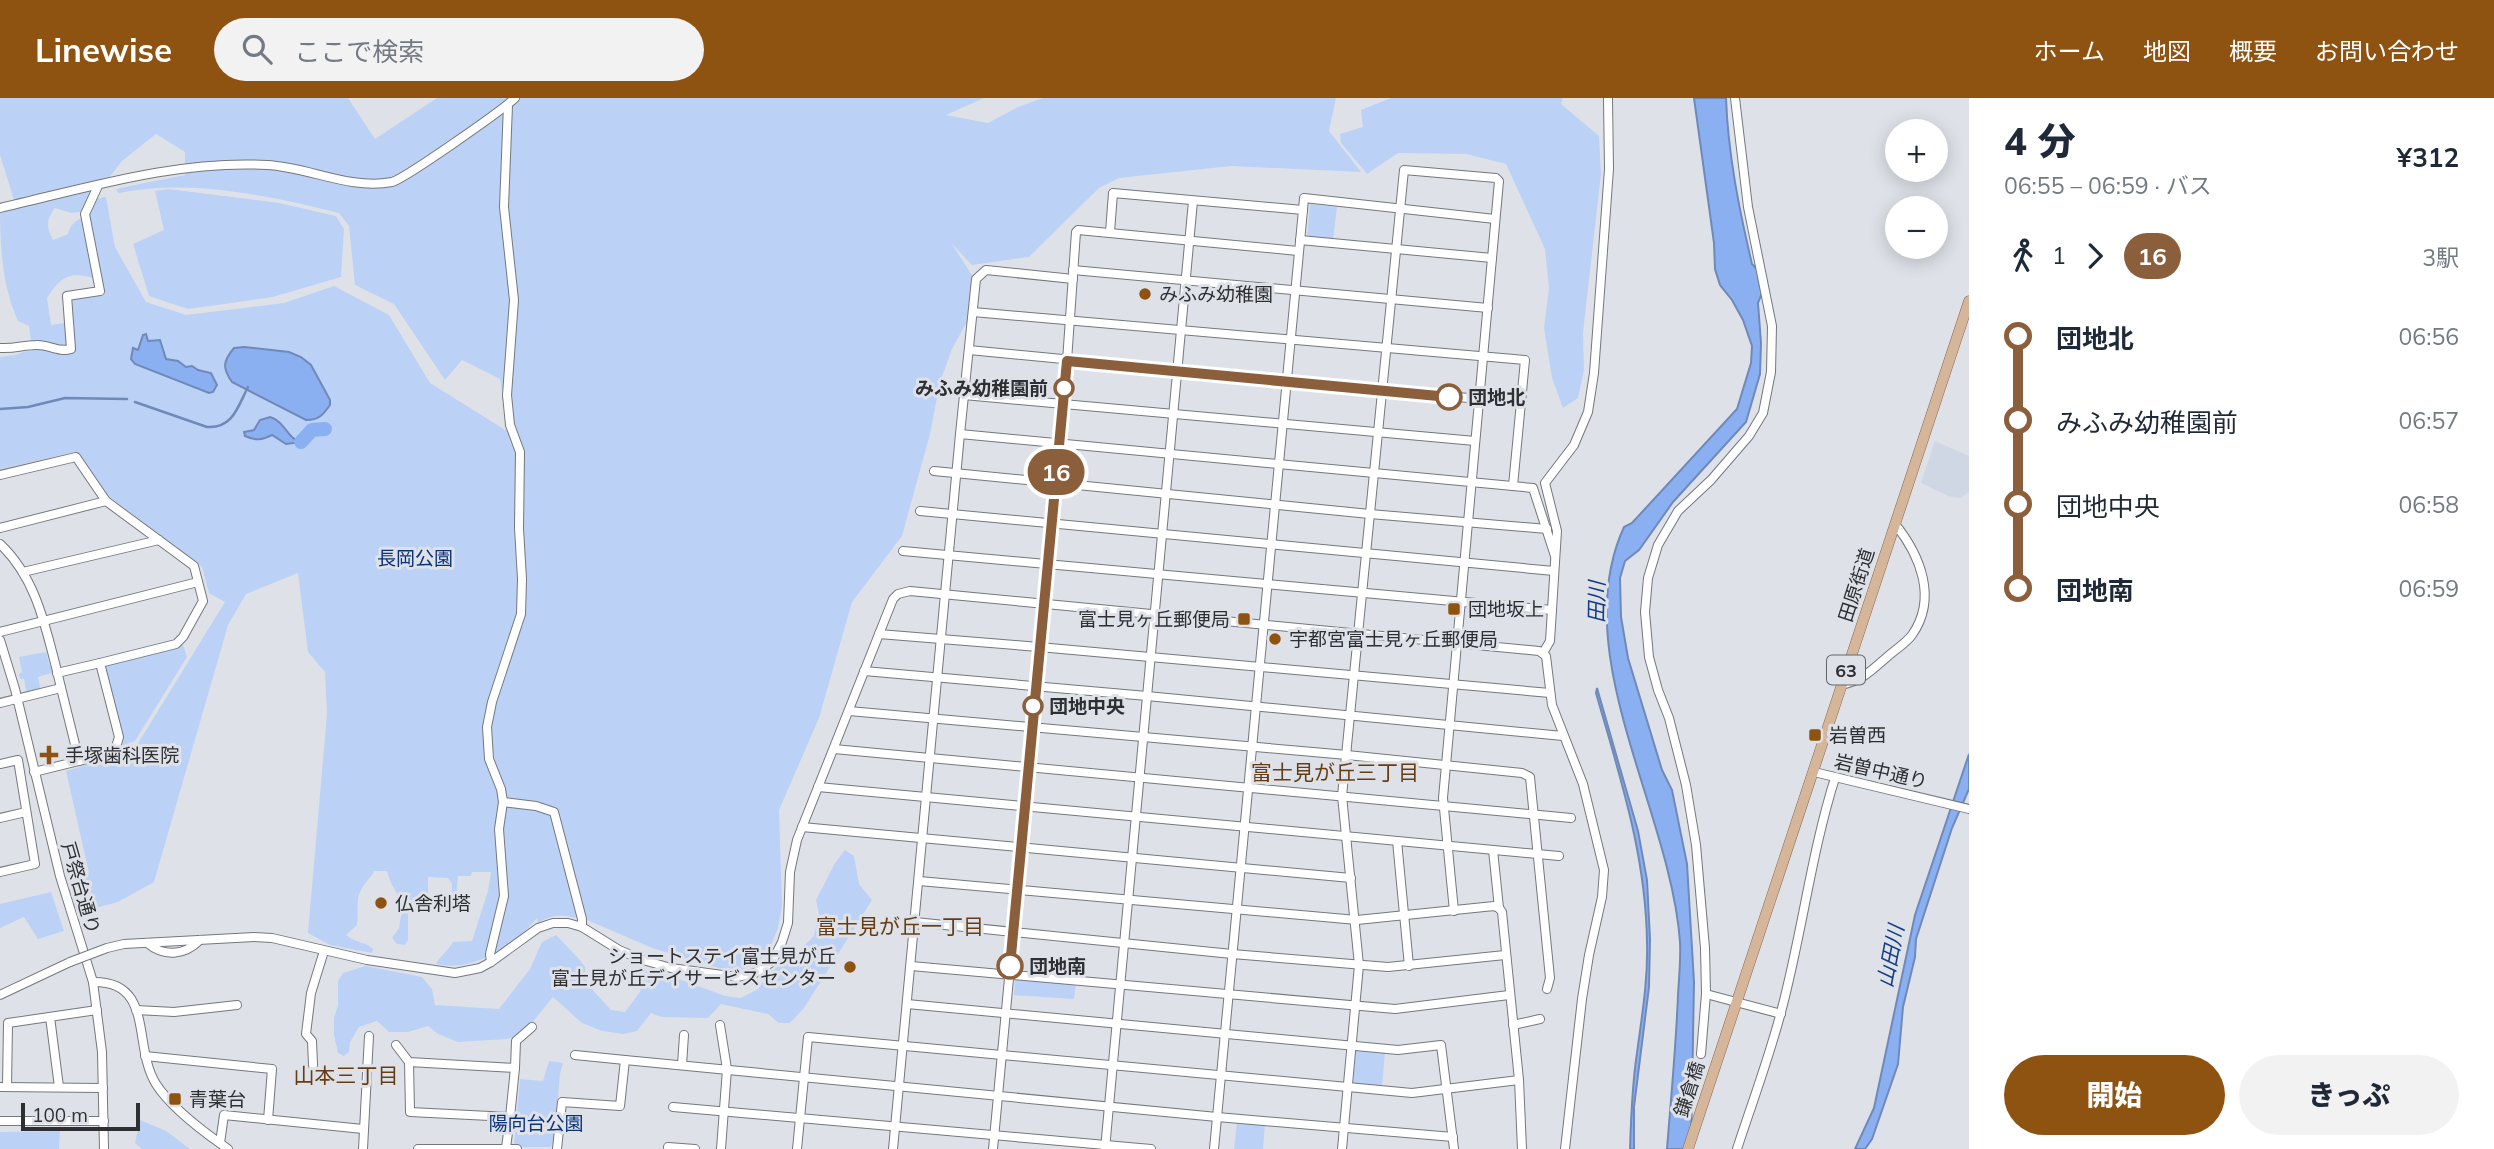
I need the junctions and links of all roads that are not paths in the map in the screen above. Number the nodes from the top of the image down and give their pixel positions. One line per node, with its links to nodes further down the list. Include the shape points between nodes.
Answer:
1 (515, 98): 4 (street)
2 (1608, 98): 71 (street, via 1609,169 1588,412 1574,445 1545,483 1557,531)
3 (1735, 98): 181 (street, via 1748,207 1772,326 1771,372 1763,413 1749,436 1678,511 1658,545 1648,578 1645,612 1649,657 1686,785 1696,845)
4 (508, 105): 5 (street, via 395,182 361,184 269,165 213,165); 134 (street, via 504,207 514,300 507,394 510,425 520,452 522,579 521,614 487,727 489,759)
5 (99, 186): 7 (street); 27 (street, via 85,214 100,291 67,296 71,349 36,345)
6 (1193, 201): 9 (street); 11 (street, via 1113,193); 12 (street)
7 (0, 208)
8 (1400, 208): 9 (street, via 1304,198); 10 (street); 10 (street, via 1404,170 1496,178); 14 (street)
9 (1303, 210): 13 (street)
10 (1495, 219): 16 (street)
11 (1110, 232): 12 (street); 17 (street, via 1076,232)
12 (1190, 240): 15 (street); 18 (street)
13 (1300, 240): 14 (street); 15 (street)
14 (1395, 249): 16 (street); 20 (street)
15 (1298, 251): 19 (street)
16 (1492, 258): 22 (street)
17 (1073, 274): 18 (street); 23 (street, via 986,270 976,279); 24 (street)
18 (1186, 281): 19 (street); 25 (street)
19 (1294, 291): 20 (street); 26 (street)
20 (1390, 299): 22 (street); 28 (street)
21 (1969, 301): 61 (main road, 田原街道 / 63)
22 (1488, 308): 30 (street)
23 (973, 312): 24 (street); 29 (street)
24 (1070, 318): 25 (street); 31 (street)
25 (1181, 329): 26 (street); 32 (street)
26 (1290, 338): 28 (street); 33 (street)
27 (0, 348)
28 (1386, 348): 30 (street); 34 (street)
29 (969, 350): 31 (street); 35 (street)
30 (1483, 356): 36 (street); 52 (street, via 1525,360)
31 (1067, 361): 32 (street); 37 (street)
32 (1177, 372): 33 (street); 38 (street)
33 (1286, 382): 34 (street); 39 (street)
34 (1382, 391): 36 (street); 41 (street)
35 (964, 395): 37 (street); 40 (street)
36 (1479, 399): 42 (street)
37 (1063, 403): 38 (street); 43 (street)
38 (1173, 414): 39 (street); 44 (street)
39 (1282, 424): 41 (street); 45 (street)
40 (960, 434): 43 (street); 47 (street)
41 (1378, 434): 42 (street); 48 (street)
42 (1475, 441): 50 (street)
43 (1058, 444): 44 (street); 51 (street)
44 (1170, 454): 45 (street); 53 (street)
45 (1278, 465): 48 (street); 55 (street)
46 (934, 471): 47 (street)
47 (957, 474): 51 (street); 57 (street)
48 (1374, 474): 50 (street); 58 (street)
49 (0, 475): 54 (street, via 76,457)
50 (1471, 482): 52 (street); 59 (street)
51 (1055, 483): 53 (street); 60 (street)
52 (1513, 486): 63 (street, via 1533,488)
53 (1166, 493): 55 (street); 64 (street)
54 (106, 501): 62 (street); 65 (street)
55 (1274, 504): 58 (street); 67 (street)
56 (920, 511): 57 (street)
57 (953, 514): 60 (street); 70 (street)
58 (1370, 514): 59 (street); 69 (street)
59 (1468, 522): 63 (street); 72 (street)
60 (1051, 523): 64 (street); 73 (street)
61 (1895, 524): 103 (main road, 田原街道 / 63); 103 (street, via 1909,542 1922,575 1926,592 1921,614 1912,635 1860,681)
62 (0, 528)
63 (1547, 529): 71 (street)
64 (1162, 534): 67 (street); 76 (street)
65 (159, 540): 75 (street); 77 (street, via 194,566)
66 (0, 544): 75 (street)
67 (1270, 544): 69 (street); 78 (street)
68 (903, 551): 70 (street)
69 (1366, 553): 72 (street); 79 (street)
70 (950, 554): 73 (street); 80 (street)
71 (1555, 556): 74 (street)
72 (1464, 562): 74 (street); 81 (street)
73 (1047, 564): 76 (street); 82 (street)
74 (1554, 571): 83 (street)
75 (23, 572): 85 (street)
76 (1158, 575): 78 (street); 84 (street)
77 (198, 582): 85 (street); 96 (street, via 203,601 176,644)
78 (1266, 585): 79 (street); 86 (street)
79 (1362, 594): 81 (street); 89 (street)
80 (946, 595): 82 (street); 88 (street, via 898,594); 90 (street)
81 (1460, 603): 83 (street); 92 (street)
82 (1043, 605): 84 (street); 93 (street)
83 (1552, 610): 94 (street, via 1550,642)
84 (1155, 615): 86 (street); 95 (street)
85 (44, 621): 87 (street); 99 (street)
86 (1263, 625): 89 (street); 97 (street)
87 (0, 632)
88 (879, 634): 90 (street); 98 (street)
89 (1359, 635): 92 (street); 100 (street)
90 (942, 639): 93 (street); 101 (street)
91 (0, 640): 108 (street, 戸祭台通り)
92 (1456, 644): 94 (street); 102 (street)
93 (1039, 646): 95 (street); 104 (street)
94 (1543, 653): 106 (street)
95 (1151, 658): 97 (street); 107 (street)
96 (100, 663): 99 (street); 122 (street, via 119,737 107,754)
97 (1259, 668): 100 (street); 110 (street)
98 (864, 671): 101 (street); 111 (street)
99 (57, 673): 105 (street)
100 (1355, 676): 102 (street); 112 (street)
101 (938, 677): 104 (street); 113 (street)
102 (1452, 685): 106 (street); 114 (street)
103 (1841, 685): 127 (main road, 田原街道 / 63)
104 (1035, 687): 107 (street); 115 (street)
105 (61, 688): 108 (street); 122 (street)
106 (1550, 694): 116 (street)
107 (1147, 696): 110 (street); 117 (street)
108 (17, 699): 109 (street); 126 (street, 戸祭台通り)
109 (0, 703)
110 (1255, 706): 112 (street); 118 (street)
111 (849, 711): 113 (street); 119 (street)
112 (1351, 715): 114 (street); 120 (street)
113 (934, 719): 115 (street); 121 (street)
114 (1449, 726): 116 (street); 124 (street)
115 (1032, 727): 117 (street); 125 (street)
116 (1563, 736): 260 (street, via 1586,792 1604,870 1582,999)
117 (1143, 737): 118 (street); 128 (street)
118 (1251, 747): 120 (street); 131 (street)
119 (834, 749): 121 (street); 130 (street)
120 (1347, 755): 124 (street); 132 (street)
121 (930, 758): 125 (street); 133 (street)
122 (79, 761): 126 (street)
123 (0, 764): 138 (street, via 18,760)
124 (1446, 766): 135 (street); 139 (street, via 1530,777)
125 (1028, 767): 128 (street); 136 (street)
126 (34, 772): 177 (street, 戸祭台通り)
127 (1814, 772): 129 (street, 岩曽中通り); 184 (main road, 田原街道 / 63)
128 (1140, 777): 131 (street); 140 (street)
129 (1835, 778): 137 (street, 岩曽中通り); 191 (street)
130 (818, 787): 133 (street); 144 (street)
131 (1247, 787): 132 (street); 143 (street)
132 (1342, 796): 135 (street); 145 (street)
133 (927, 797): 136 (street); 146 (street)
134 (503, 802): 166 (street, via 554,812); 172 (street, via 499,829 504,896)
135 (1443, 806): 139 (street); 148 (street)
136 (1024, 807): 140 (street); 149 (street)
137 (1969, 809)
138 (26, 812): 141 (street); 155 (street, via 35,864)
139 (1535, 814): 142 (street); 151 (street)
140 (1136, 817): 143 (street); 153 (street)
141 (0, 818)
142 (1570, 818)
143 (1244, 826): 145 (street); 154 (street)
144 (802, 827): 146 (street); 166 (street, via 790,872 788,923 782,942 772,962 755,973 737,977 661,965 619,950)
145 (1346, 837): 147 (street); 156 (street)
146 (923, 839): 149 (street); 157 (street)
147 (1396, 841): 148 (street); 163 (street)
148 (1448, 846): 150 (street); 162 (street)
149 (1021, 848): 153 (street); 158 (street)
150 (1493, 850): 151 (street); 160 (street)
151 (1539, 854): 152 (street); 179 (street)
152 (1559, 856)
153 (1132, 858): 154 (street); 159 (street)
154 (1240, 868): 156 (street); 161 (street)
155 (0, 872)
156 (1351, 878): 164 (street)
157 (919, 881): 158 (street); 165 (street)
158 (1017, 890): 159 (street); 167 (street)
159 (1128, 900): 161 (street); 168 (street)
160 (1499, 908): 162 (street); 171 (street)
161 (1236, 910): 164 (street); 170 (street)
162 (1454, 911): 163 (street)
163 (1404, 916): 164 (street); 175 (street)
164 (1355, 920): 173 (street)
165 (915, 922): 167 (street); 174 (street)
166 (582, 927): 172 (street, via 553,923 538,928)
167 (1013, 932): 168 (street); 176 (street)
168 (1124, 942): 170 (street); 178 (street)
169 (324, 951): 172 (street, via 455,973); 182 (street, bridge, via 272,938 124,944 70,962); 211 (street, via 306,1034 312,1041)
170 (1232, 954): 173 (street); 180 (street)
171 (1505, 955): 175 (street); 183 (street)
172 (491, 962)
173 (1359, 965): 175 (street); 187 (street)
174 (911, 966): 176 (street); 185 (street)
175 (1409, 966)
176 (1009, 974): 178 (street); 190 (street)
177 (93, 982): 188 (street, 戸祭台通り); 189 (street, via 119,985)
178 (1120, 983): 180 (street); 194 (street)
179 (1547, 989)
180 (1228, 994): 187 (street); 198 (street)
181 (1706, 994): 184 (street); 205 (street)
182 (0, 995)
183 (1509, 995): 187 (street, via 1395,1009); 196 (street)
184 (1737, 1002): 191 (street); 201 (main road, 田原街道 / 63)
185 (907, 1004): 190 (street); 203 (street)
186 (237, 1005): 189 (street, via 174,1012)
187 (1355, 1007): 204 (street)
188 (97, 1010): 192 (street); 223 (street, 戸祭台通り)
189 (136, 1010): 208 (street)
190 (1006, 1013): 194 (street); 207 (street)
191 (1780, 1013): 262 (street)
192 (50, 1017): 220 (street, via 8,1023); 221 (street)
193 (1540, 1018): 196 (street)
194 (1116, 1024): 198 (street); 213 (street)
195 (720, 1025): 215 (street)
196 (1513, 1025): 218 (street)
197 (532, 1027): 214 (street, via 516,1041)
198 (1224, 1033): 204 (street); 216 (street)
199 (684, 1035): 212 (street)
200 (369, 1036): 237 (street)
201 (1724, 1040): 261 (main road, 鎌倉橋 / 63)
202 (396, 1045): 210 (street)
203 (903, 1045): 207 (street); 217 (street, via 808,1037); 219 (street)
204 (1351, 1047): 222 (street); 224 (street, via 1398,1050 1441,1045)
205 (1701, 1054)
206 (575, 1055): 209 (street)
207 (1002, 1055): 213 (street); 225 (street)
208 (145, 1056): 232 (street, via 272,1069); 240 (street, via 164,1095)
209 (625, 1060): 212 (street); 249 (street, via 620,1106 562,1102)
210 (409, 1062): 214 (street); 229 (street, via 410,1112)
211 (313, 1065)
212 (682, 1065): 215 (street)
213 (1113, 1065): 216 (street); 226 (street)
214 (515, 1068): 229 (street)
215 (727, 1069): 217 (street); 228 (street)
216 (1221, 1075): 222 (street); 231 (street)
217 (803, 1077): 219 (street); 230 (street)
218 (1519, 1080): 224 (street); 259 (street)
219 (900, 1086): 225 (street); 235 (street)
220 (4, 1087): 221 (street)
221 (59, 1087): 223 (street)
222 (1348, 1087): 224 (street, via 1412,1093); 236 (street)
223 (103, 1088): 234 (street, 戸祭台通り)
224 (1448, 1089): 239 (street)
225 (998, 1096): 226 (street); 238 (street)
226 (1109, 1106): 231 (street); 242 (street)
227 (673, 1107): 228 (street)
228 (724, 1111): 230 (street); 251 (street)
229 (510, 1117): 243 (street)
230 (800, 1117): 235 (street); 252 (street)
231 (1217, 1117): 236 (street); 256 (street)
232 (268, 1120): 237 (street); 240 (street, via 224,1115)
233 (0, 1121): 234 (street)
234 (104, 1121): 244 (street, 戸祭台通り)
235 (895, 1127): 238 (street); 253 (street)
236 (1344, 1128): 239 (street); 257 (street)
237 (363, 1129): 246 (street)
238 (994, 1136): 242 (street); 254 (street)
239 (1453, 1137): 258 (street)
240 (220, 1143): 245 (street)
241 (668, 1147): 250 (street)
242 (1105, 1147): 255 (street)
243 (506, 1148): 247 (street); 248 (street)
244 (104, 1149)
245 (228, 1149)
246 (363, 1149)
247 (418, 1149)
248 (517, 1149)
249 (557, 1149)
250 (695, 1149)
251 (721, 1149)
252 (797, 1149)
253 (893, 1149)
254 (993, 1149)
255 (1151, 1149)
256 (1214, 1149)
257 (1342, 1149)
258 (1454, 1149)
259 (1522, 1149)
260 (1565, 1149)
261 (1688, 1149)
262 (1737, 1149)

